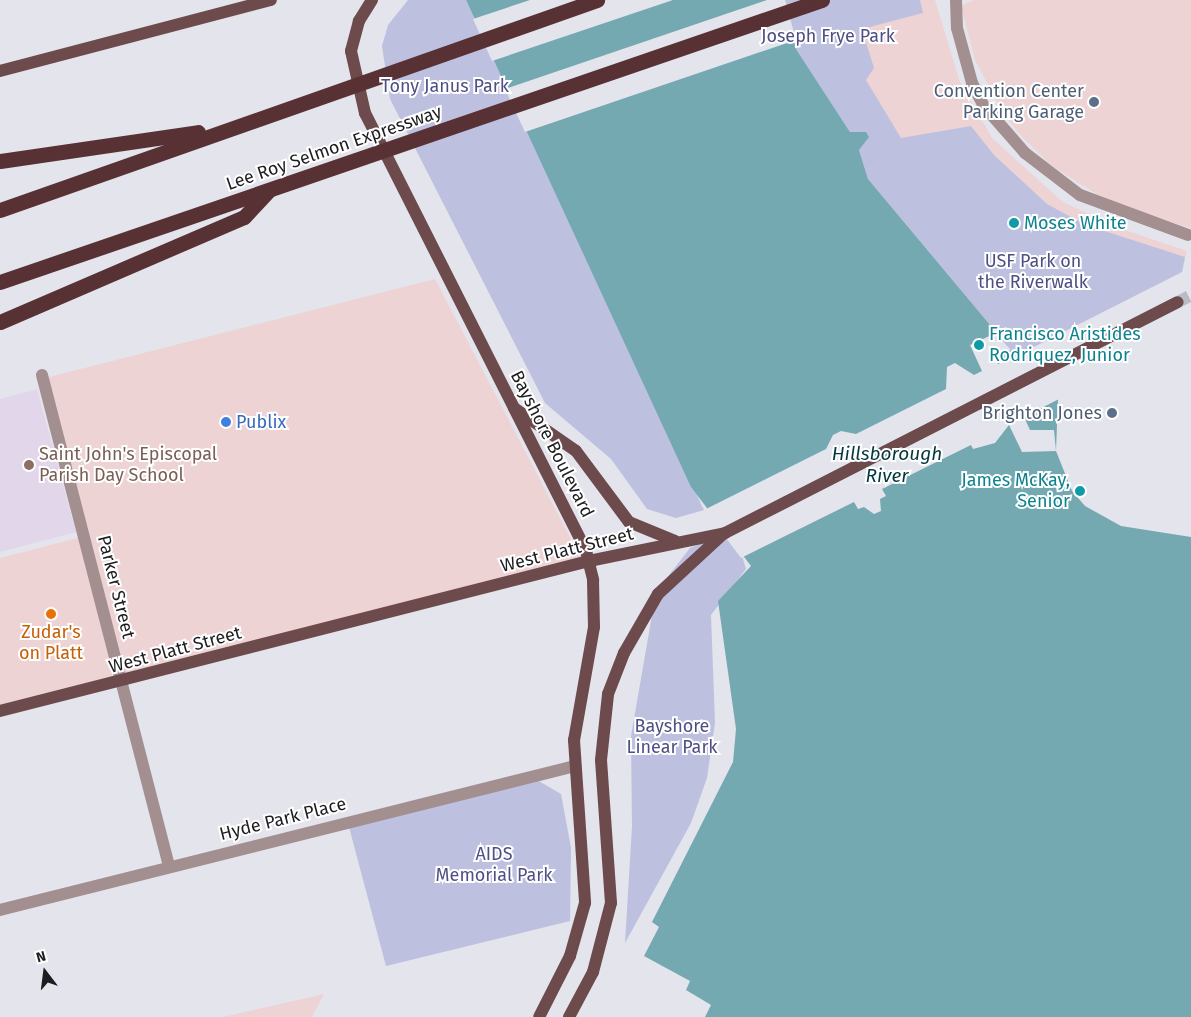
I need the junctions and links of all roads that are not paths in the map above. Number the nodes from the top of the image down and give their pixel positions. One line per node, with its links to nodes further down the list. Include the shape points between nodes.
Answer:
1 (271, 0): 6 (main road)
2 (372, 0): 16 (main road, Bayshore Boulevard, via 359,20 350,51 357,90)
3 (597, 0): 7 (highway)
4 (822, 0): 9 (highway, Lee Roy Selmon Expressway)
5 (956, 0): 11 (street, via 957,28 972,83 983,105 1025,153 1080,195)
6 (0, 71)
7 (227, 128): 8 (highway); 10 (highway)
8 (0, 161)
9 (269, 190): 12 (highway, Lee Roy Selmon Expressway); 14 (highway, via 244,217)
10 (0, 210)
11 (1188, 235)
12 (0, 282)
13 (1178, 302): 17 (main road, West Platt Street)
14 (0, 322)
15 (42, 375): 20 (street, Parker Street, via 96,571)
16 (514, 408): 18 (main road, via 576,451 625,517 650,534); 19 (main road, Bayshore Boulevard)
17 (725, 533): 18 (main road, West Platt Street); 26 (main road, via 677,573 653,602 624,653 605,711 601,760 611,903 593,972)
18 (677, 542): 19 (main road, West Platt Street)
19 (590, 561): 20 (main road, West Platt Street); 22 (main road, Bayshore Boulevard, via 594,627 576,713)
20 (122, 683): 21 (main road, West Platt Street); 23 (street, Parker Street)
21 (0, 711)
22 (575, 766): 23 (street, Hyde Park Place); 25 (main road, Bayshore Boulevard, via 584,848 585,902 570,956)
23 (170, 866): 24 (street, Hyde Park Place)
24 (0, 910)
25 (539, 1017)
26 (569, 1017)

